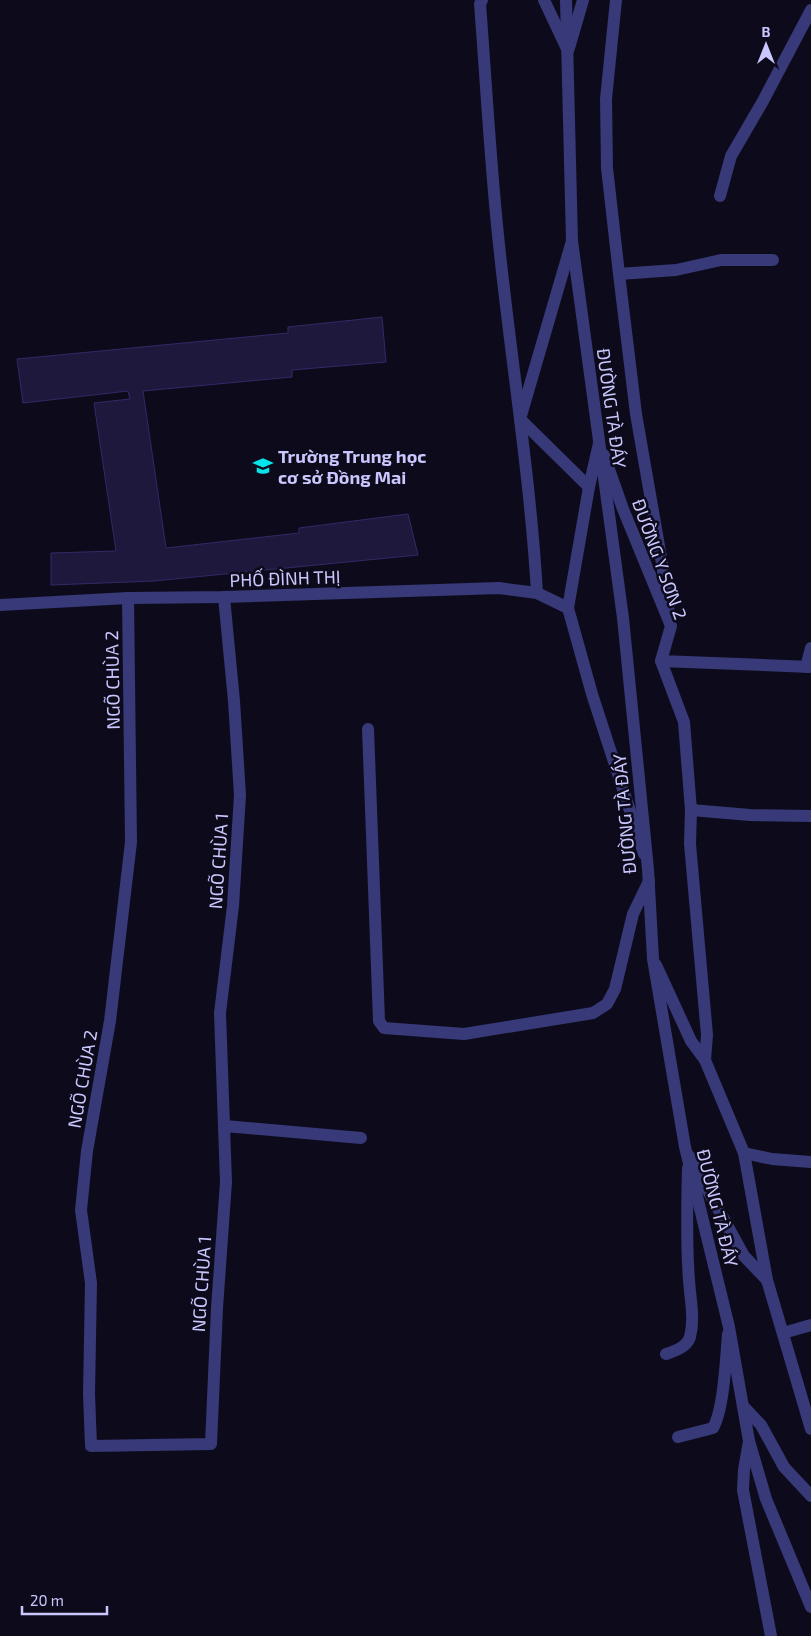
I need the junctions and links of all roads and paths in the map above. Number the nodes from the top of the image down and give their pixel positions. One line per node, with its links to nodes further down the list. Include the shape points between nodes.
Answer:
1 (482, 0): 12 (street, via 498,234)
2 (544, 0): 7 (street)
3 (566, 0): 7 (street, ĐƯỜNG TÀ ĐÁY)
4 (583, 0): 7 (street)
5 (616, 0): 11 (street, via 606,100 607,168)
6 (811, 10): 8 (street, via 731,156)
7 (568, 51): 9 (street, ĐƯỜNG TÀ ĐÁY)
8 (720, 196)
9 (572, 241): 12 (street); 13 (street, ĐƯỜNG TÀ ĐÁY)
10 (773, 260): 11 (street, via 721,260 676,270)
11 (619, 274): 20 (street, via 636,414)
12 (520, 419): 14 (street); 15 (street)
13 (599, 441): 14 (street); 20 (street, ĐƯỜNG Y SƠN 2); 27 (street, ĐƯỜNG TÀ ĐÁY, via 623,618)
14 (589, 487): 19 (street)
15 (537, 593): 16 (street, PHỐ ĐÌNH THỊ, via 500,588); 19 (street, PHỐ ĐÌNH THỊ)
16 (224, 597): 17 (street, PHỐ ĐÌNH THỊ); 30 (street, NGÕ CHÙA 1, via 240,795 233,906 220,1013)
17 (128, 598): 18 (street, PHỐ ĐÌNH THỊ); 45 (street, NGÕ CHÙA 2, via 131,842 110,1021 81,1210 91,1283 91,1446)
18 (0, 605)
19 (568, 608): 27 (street)
20 (670, 626): 22 (street, ĐƯỜNG Y SƠN 2)
21 (811, 648): 23 (street)
22 (661, 661): 23 (street); 25 (street, via 684,722)
23 (808, 667)
24 (368, 729): 27 (street, via 378,1003 384,1028 464,1034 593,1014 607,1004 615,989 633,914)
25 (691, 810): 26 (street); 29 (street, via 690,844 707,1034)
26 (811, 816)
27 (648, 875): 28 (street, ĐƯỜNG TÀ ĐÁY)
28 (653, 959): 29 (street, via 691,1041); 32 (street, ĐƯỜNG TÀ ĐÁY)
29 (705, 1060): 33 (street)
30 (225, 1126): 31 (street); 45 (street, NGÕ CHÙA 1, via 226,1182)
31 (360, 1138)
32 (685, 1147): 35 (street, ĐƯỜNG TÀ ĐÁY); 36 (street, via 744,1256)
33 (744, 1153): 34 (street); 36 (street)
34 (811, 1162)
35 (688, 1166): 38 (street, ĐƯỜNG TÀ ĐÁY); 40 (street, via 686,1219 692,1314 690,1339)
36 (767, 1280): 39 (street)
37 (811, 1325): 39 (street)
38 (728, 1326): 41 (street, ĐƯỜNG TÀ ĐÁY); 43 (street, via 717,1421 713,1428)
39 (783, 1333): 42 (street)
40 (666, 1354)
41 (744, 1408): 44 (street, ĐƯỜNG TÀ ĐÁY); 46 (street, via 761,1425 784,1467)
42 (811, 1429)
43 (678, 1437)
44 (749, 1441): 47 (street, ĐƯỜNG TÀ ĐÁY, via 766,1499); 48 (street, via 743,1490)
45 (211, 1444)
46 (811, 1496)
47 (811, 1607)
48 (771, 1636)

